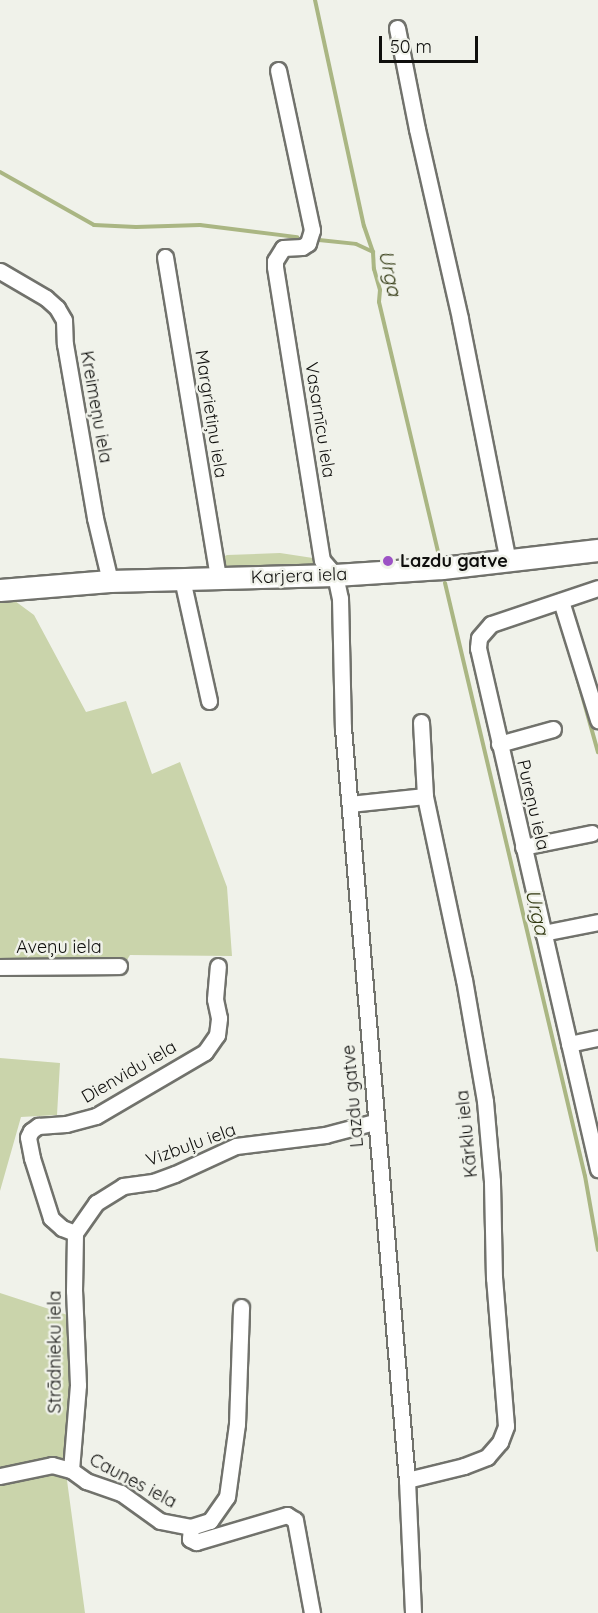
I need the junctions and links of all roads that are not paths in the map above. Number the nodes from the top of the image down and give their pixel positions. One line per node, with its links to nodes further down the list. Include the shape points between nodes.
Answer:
1 (397, 28): 6 (street)
2 (278, 70): 7 (street, Vasarnīcu iela, via 312,230 308,243 302,247 283,248 275,267 322,560)
3 (165, 257): 8 (street, Margrietiņu iela)
4 (0, 271): 10 (street, Kreimeņu iela, via 46,298 64,320 95,518)
5 (598, 550): 6 (street, Karjera iela)
6 (508, 562): 7 (street, Karjera iela)
7 (335, 575): 8 (street, Karjera iela); 20 (street, Lazdu gatve, via 340,598 343,728)
8 (218, 578): 9 (street, Karjera iela)
9 (182, 579): 10 (street, Karjera iela); 14 (street)
10 (110, 581): 12 (street, Karjera iela)
11 (598, 588): 13 (street)
12 (0, 590)
13 (561, 601): 15 (street); 18 (street, Pureņu iela, via 491,624 479,638)
14 (209, 701)
15 (598, 720)
16 (421, 722): 19 (street, Kārklu iela)
17 (552, 729): 18 (street)
18 (499, 744): 22 (street, Pureņu iela)
19 (425, 796): 20 (street); 37 (street, Kārklu iela, via 485,1101 506,1426 500,1442 487,1457)
20 (350, 804): 30 (street, Lazdu gatve)
21 (592, 833): 22 (street)
22 (523, 847): 24 (street, Pureņu iela)
23 (598, 922): 24 (street)
24 (543, 933): 29 (street, Pureņu iela)
25 (119, 966): 27 (street, Aveņu iela)
26 (218, 966): 33 (street, Dienvidu iela, via 218,1035 205,1052 96,1116 38,1126 28,1137 51,1218)
27 (0, 967)
28 (598, 1038): 29 (street)
29 (569, 1044): 31 (street, Pureņu iela)
30 (374, 1122): 33 (street, Vizbuļu iela, via 325,1135 236,1146 175,1174 123,1186 96,1203); 37 (street, Lazdu gatve)
31 (593, 1128): 32 (street, Pureņu iela)
32 (598, 1169)
33 (75, 1233): 35 (street, Strādnieku iela, via 78,1385)
34 (241, 1307): 38 (street, Caunes iela, via 237,1424 227,1497 210,1521)
35 (71, 1470): 36 (street, Caunes iela, via 52,1465); 38 (street, Caunes iela, via 86,1481 135,1501 160,1521)
36 (0, 1476)
37 (407, 1480): 40 (street, Lazdu gatve)
38 (191, 1527): 39 (street, via 190,1539 196,1542 287,1515 296,1521)
39 (312, 1613)
40 (413, 1613)

